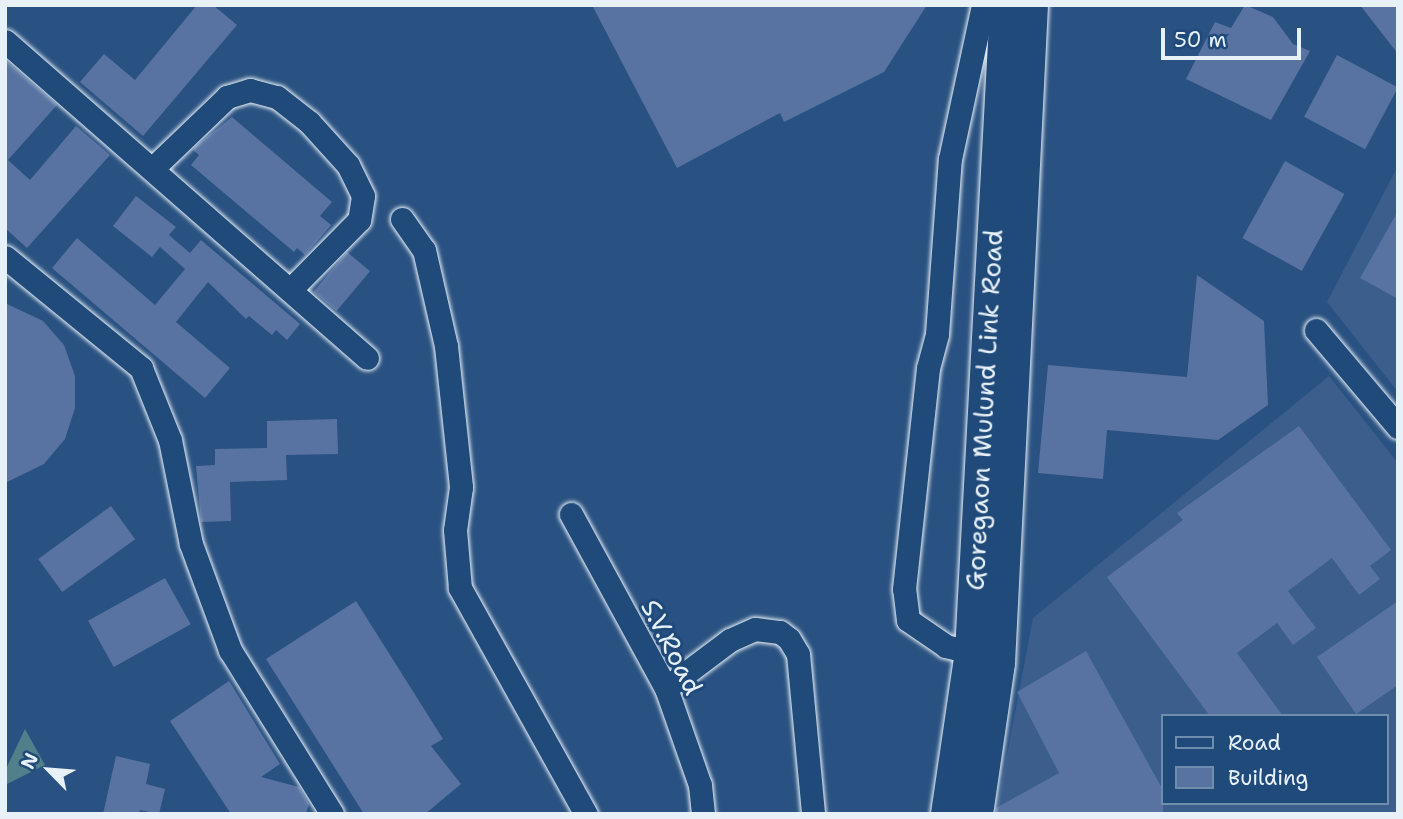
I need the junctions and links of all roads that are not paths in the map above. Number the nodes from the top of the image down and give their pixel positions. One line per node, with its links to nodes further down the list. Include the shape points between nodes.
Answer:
1 (983, 5): 14 (street, via 950,159 937,334 927,379 904,589 908,620 946,646)
2 (1006, 5): 13 (main road, Goregaon Mulund Link Road)
3 (1032, 5): 13 (main road, Goregaon Mulund Link Road)
4 (5, 41): 5 (street)
5 (153, 168): 8 (street); 8 (street, via 227,97 250,90 277,97 309,122 348,165 363,196 359,220)
6 (402, 219): 17 (street, via 424,250 446,346 461,487 455,530 460,588)
7 (5, 257): 16 (street, via 141,368 170,440 191,544 230,650)
8 (290, 289): 10 (street)
9 (1316, 330): 11 (street)
10 (366, 358)
11 (1398, 426)
12 (570, 514): 15 (street, S.V.Road)
13 (988, 580): 14 (main road, Goregaon Mulund Link Road); 21 (main road, Goregaon Mulund Link Road, via 999,663)
14 (971, 652): 20 (main road, Goregaon Mulund Link Road)
15 (666, 688): 18 (street, S.V.Road, via 700,785); 19 (street, via 730,640 755,629 780,632 789,639 798,654)
16 (332, 814)
17 (586, 814)
18 (704, 814)
19 (813, 814)
20 (947, 814)
21 (977, 814)

